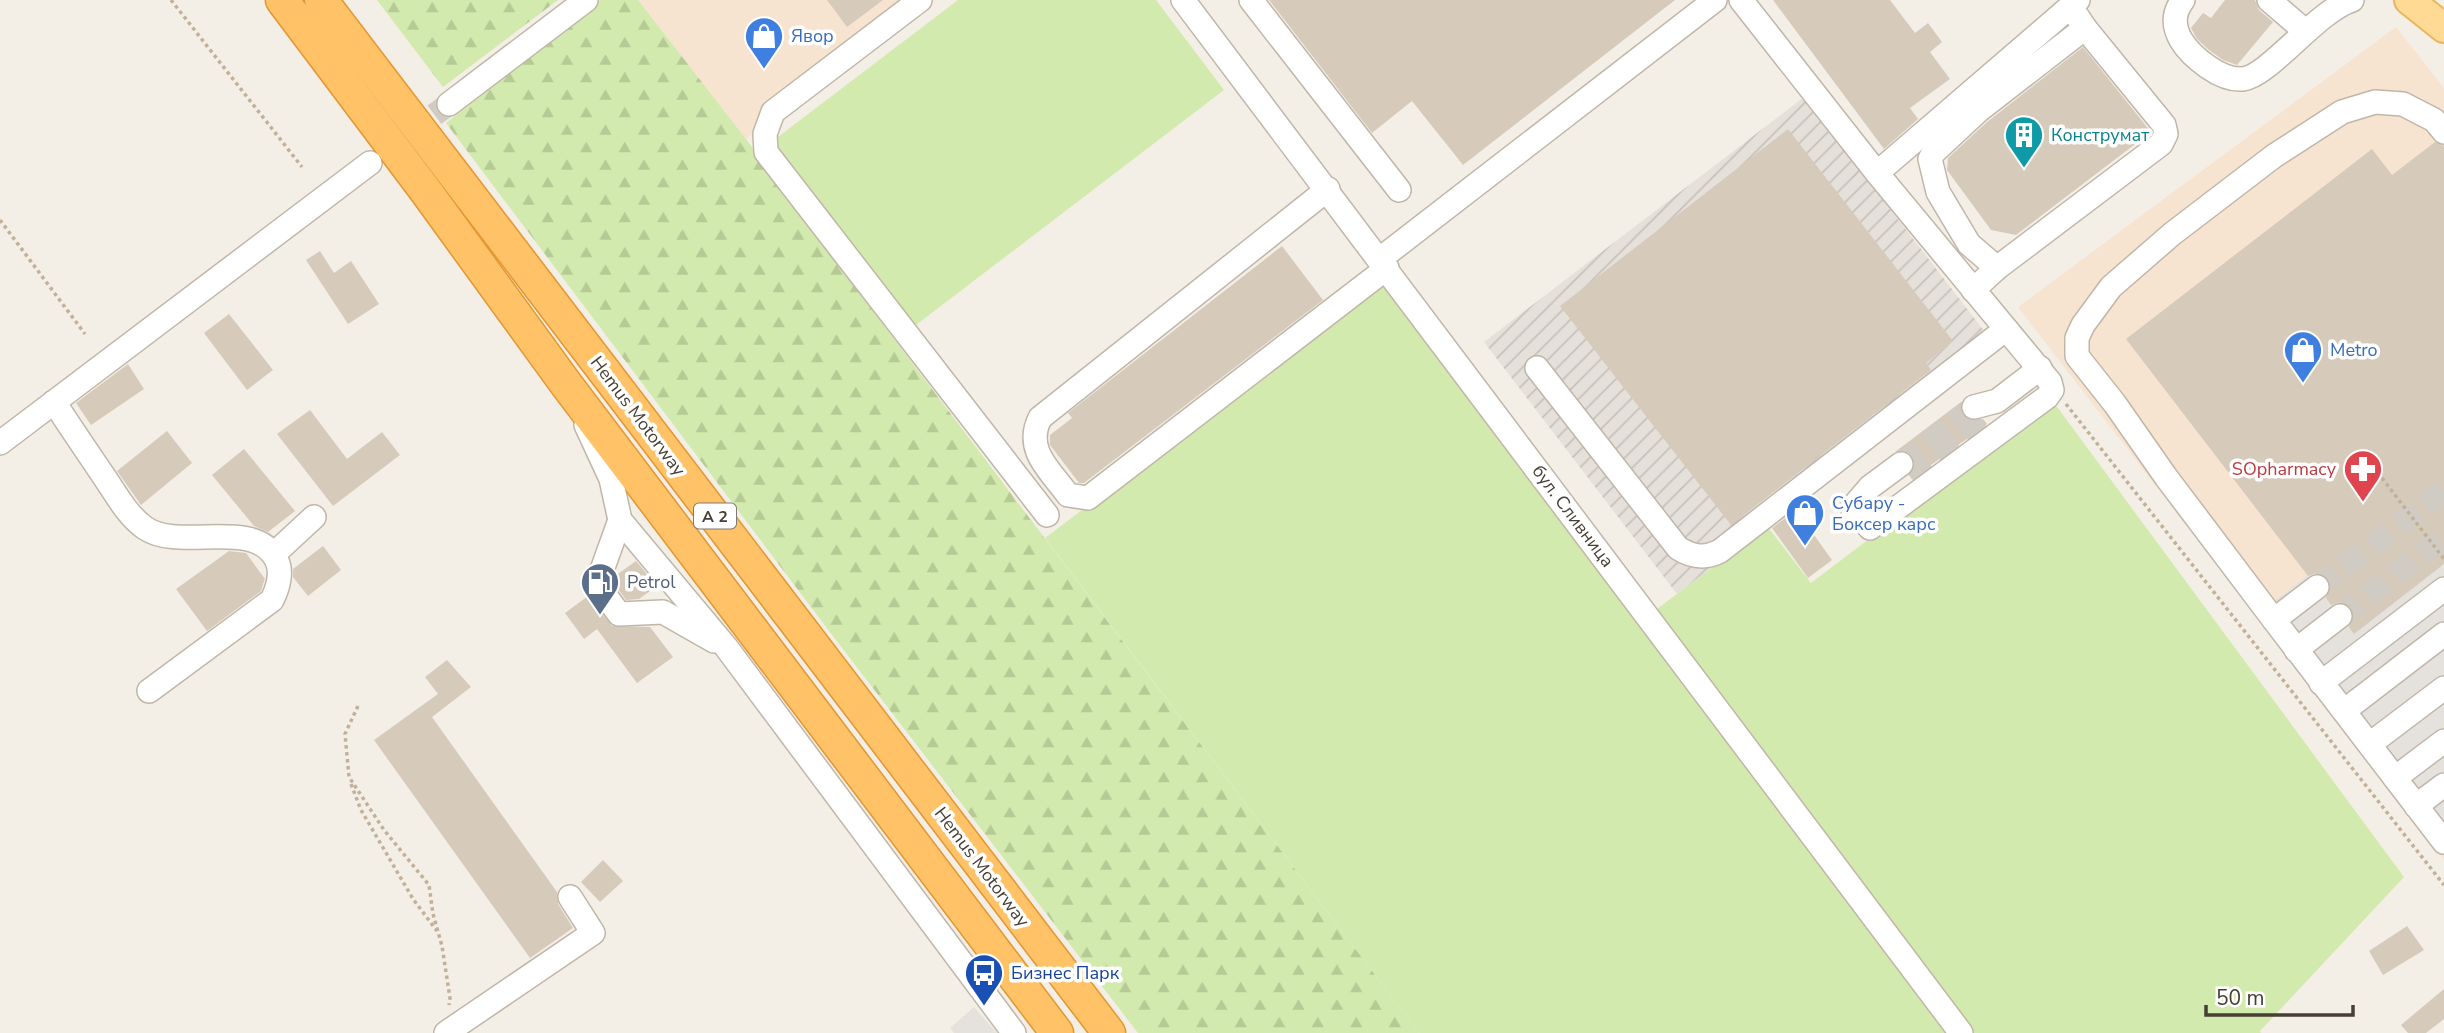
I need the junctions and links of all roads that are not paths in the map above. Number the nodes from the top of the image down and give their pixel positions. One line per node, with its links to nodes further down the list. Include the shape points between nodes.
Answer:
1 (282, 0): 29 (highway, A 2)
2 (321, 0): 59 (highway, Hemus Motorway / A 2)
3 (586, 0): 17 (street)
4 (920, 0): 34 (street, via 773,112 765,134 766,152)
5 (1183, 0): 21 (street, бул. Сливница)
6 (1251, 0): 22 (street)
7 (1715, 0): 23 (street)
8 (1741, 0): 20 (street)
9 (2183, 0): 16 (street, via 2175,22 2184,45 2202,63 2230,78 2256,75)
10 (2269, 0): 16 (street)
11 (2352, 0): 16 (street)
12 (2409, 0): 14 (main road)
13 (2074, 4): 15 (street); 20 (street)
14 (2437, 16)
15 (2085, 28): 24 (street, via 1978,111 1930,159 1938,192 1969,244); 24 (street, via 2159,118 2165,139)
16 (2305, 31)
17 (449, 104)
18 (2444, 132): 41 (street, via 2434,120 2403,104 2375,102 2342,112 2274,156 2162,242 2111,287 2077,338 2077,356)
19 (370, 163): 30 (street)
20 (1877, 173): 25 (street)
21 (1328, 190): 23 (street, бул. Сливница); 23 (street, via 1040,418 1034,429 1035,449 1068,495 1088,498)
22 (1399, 190)
23 (1383, 264): 60 (street, бул. Сливница)
24 (1997, 268): 25 (street)
25 (1973, 290): 26 (street)
26 (2006, 329): 27 (street, via 1710,556 1678,548); 28 (street)
27 (1537, 368)
28 (2040, 368): 31 (street); 33 (street, via 2052,390 2047,397 1870,528 1858,516 1882,502)
29 (566, 384): 36 (street, via 611,479); 58 (highway, A 2)
30 (54, 402): 32 (street); 37 (street, via 129,514 146,529 168,537 239,538 265,546)
31 (1980, 414)
32 (0, 443)
33 (1907, 471)
34 (1047, 515)
35 (314, 517): 37 (street)
36 (620, 520): 43 (street); 43 (street, via 597,584 619,614 663,612)
37 (274, 554): 47 (street, via 279,565 272,600)
38 (2317, 587): 41 (street)
39 (2444, 589): 45 (street)
40 (2340, 616): 44 (street)
41 (2274, 620): 44 (street)
42 (2444, 634): 48 (street)
43 (726, 647): 57 (street)
44 (2296, 650): 45 (street)
45 (2321, 683): 48 (street)
46 (2444, 688): 50 (street)
47 (149, 691)
48 (2344, 710): 50 (street)
49 (2444, 741): 51 (street)
50 (2370, 744): 51 (street)
51 (2395, 778): 53 (street)
52 (2444, 785): 53 (street)
53 (2416, 806): 54 (street)
54 (2442, 836)
55 (570, 897): 56 (street, via 593,933)
56 (447, 1022)
57 (1014, 1033)
58 (1058, 1033)
59 (1109, 1033)
60 (1961, 1033)

